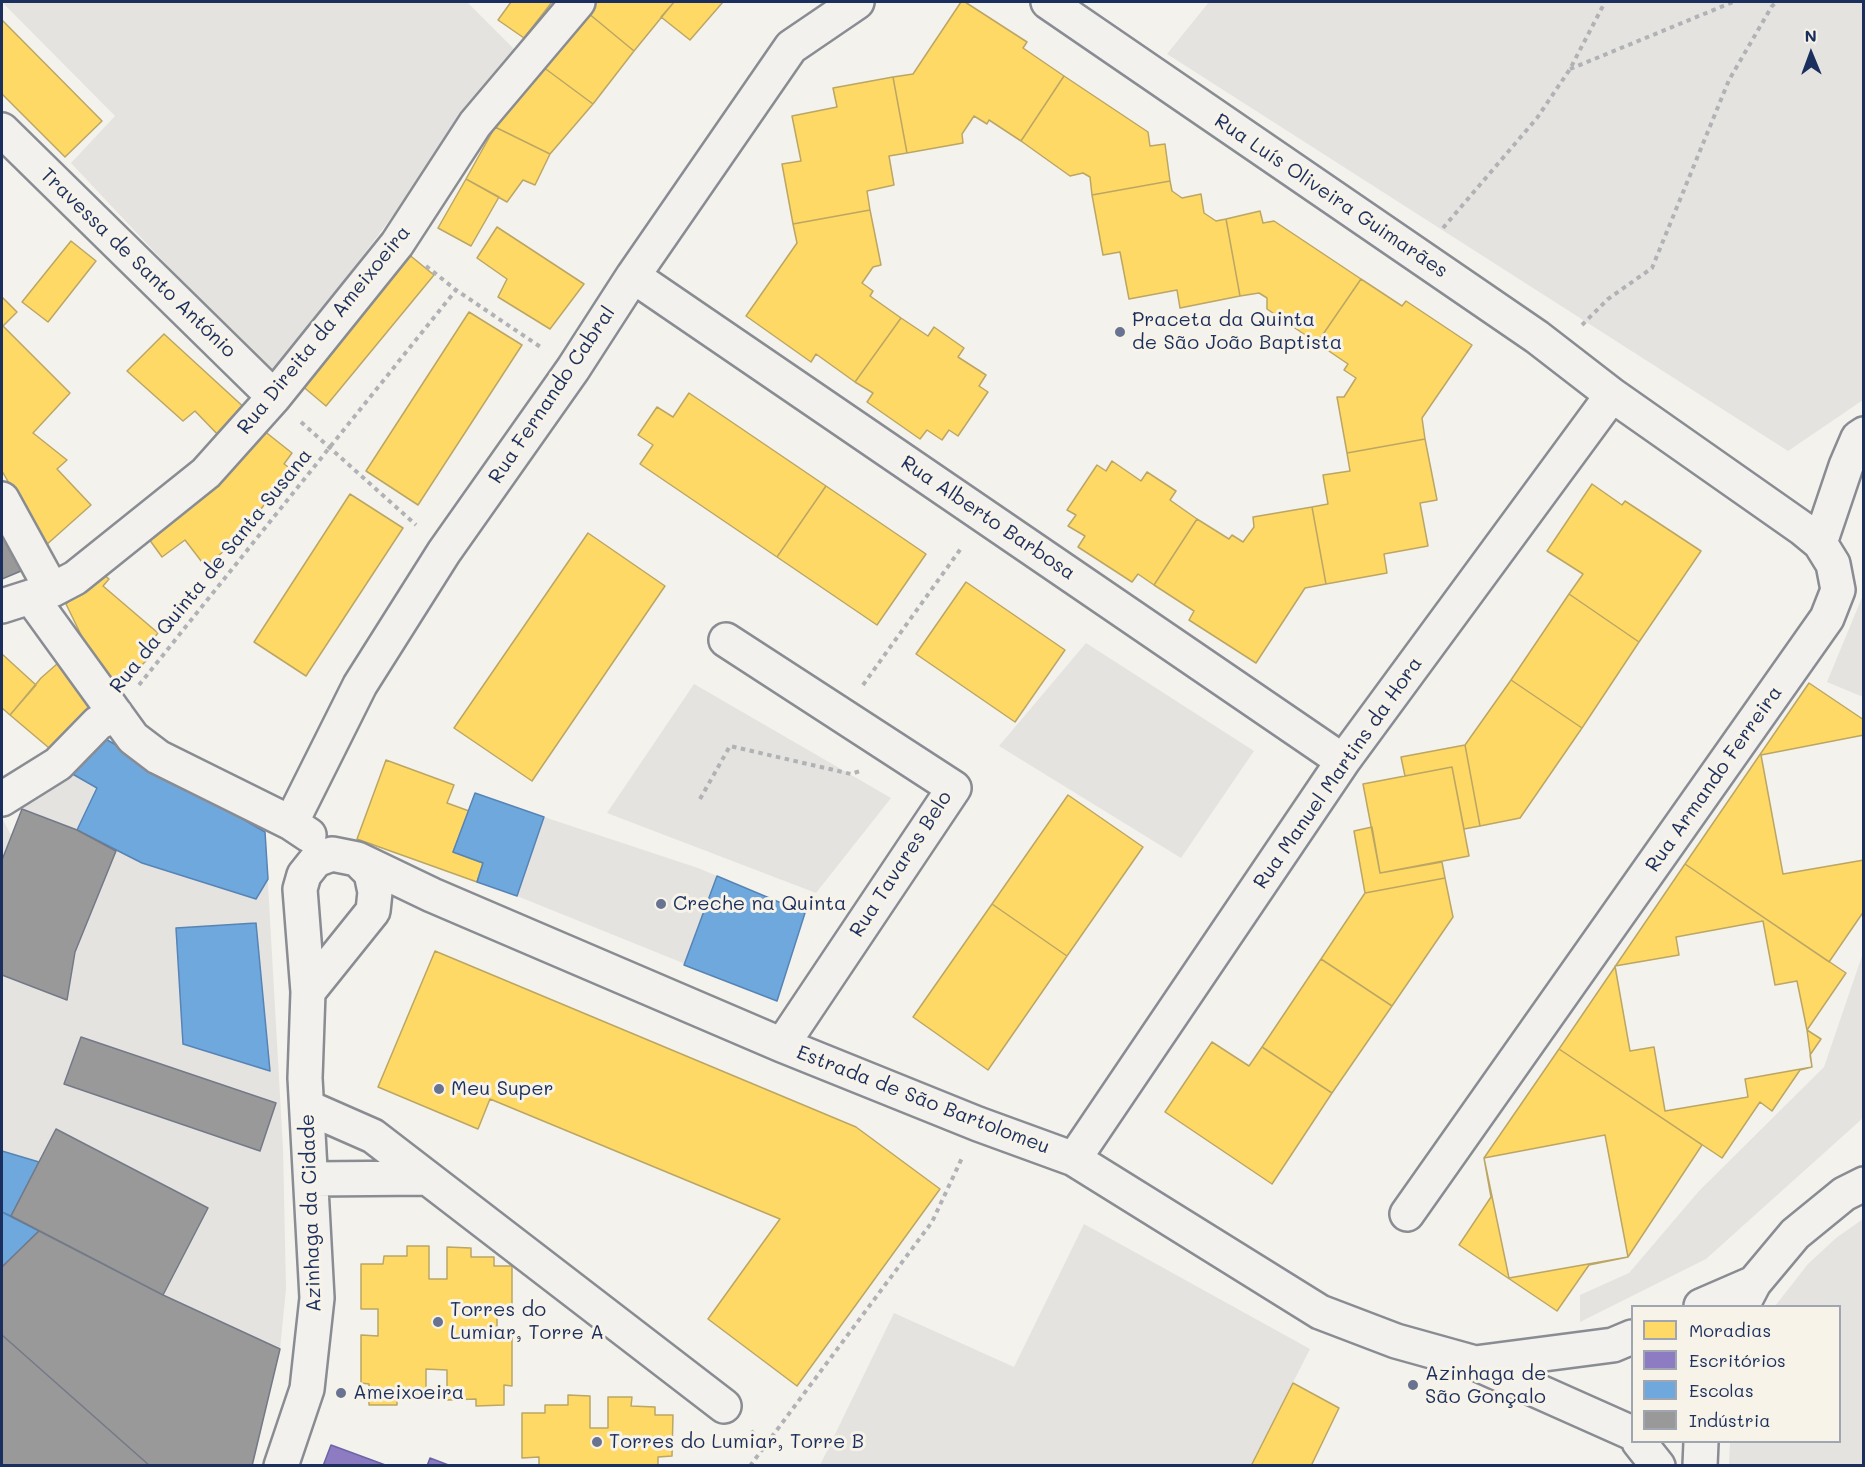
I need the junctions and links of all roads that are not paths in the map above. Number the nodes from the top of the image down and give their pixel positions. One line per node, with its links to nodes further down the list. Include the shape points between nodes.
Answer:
1 (578, 2): 7 (street, Rua Direita da Ameixoeira, via 475,124 397,244)
2 (857, 2): 5 (street, Rua Fernando Cabral, via 791,47)
3 (1048, 2): 6 (street, Rua Luís Oliveira Guimarães, via 1419,256)
4 (2, 130): 7 (street, Travessa de Santo António)
5 (633, 276): 14 (street, Rua Alberto Barbosa); 16 (street, Rua Fernando Cabral, via 573,369 444,552 360,685)
6 (1612, 395): 10 (street, Rua Armando Ferreira); 14 (street, Rua Manuel Martins da Hora)
7 (274, 397): 11 (street, Rua Direita da Ameixoeira, via 206,473 75,578)
8 (1863, 434): 10 (street, via 1846,466)
9 (2, 499): 11 (street)
10 (1820, 543): 28 (street, Rua Armando Ferreira, via 1833,564 1838,590 1827,618)
11 (28, 598): 13 (street)
12 (726, 640): 22 (street, Rua Tavares Belo, via 954,788)
13 (116, 714): 15 (street, via 98,723 57,764); 16 (street, Estrada de São Bartolomeu, via 133,738 158,758)
14 (1342, 761): 24 (street, Rua Manuel Martins da Hora)
15 (2, 800)
16 (291, 824): 17 (street, Estrada de São Bartolomeu); 19 (street, Azinhaga da Cidade)
17 (348, 857): 18 (street, Estrada de São Bartolomeu); 19 (street, via 332,854 316,860 304,875); 20 (street, via 371,873 375,892)
18 (432, 895): 20 (street); 22 (street, Estrada de São Bartolomeu)
19 (301, 899): 20 (street, via 311,920 324,930 345,933); 21 (street, Azinhaga da Cidade)
20 (367, 918): 21 (street)
21 (308, 992): 23 (street, Azinhaga da Cidade)
22 (782, 1045): 24 (street, Estrada de São Bartolomeu)
23 (307, 1107): 25 (street, via 373,1136); 26 (street, Azinhaga da Cidade)
24 (1074, 1159): 32 (street, Estrada de São Bartolomeu, via 1320,1312 1396,1341)
25 (427, 1178): 26 (street); 33 (street)
26 (311, 1179): 37 (street, Azinhaga da Cidade, via 317,1298 307,1389)
27 (1863, 1184): 29 (street, via 1844,1194 1795,1234)
28 (1407, 1214)
29 (1748, 1295): 30 (street)
30 (1705, 1305)
31 (1631, 1337): 32 (street, Estrada de São Bartolomeu, via 1613,1345)
32 (1475, 1363): 34 (street, Estrada de São Bartolomeu)
33 (724, 1406)
34 (1631, 1433)
35 (1640, 1443): 38 (street)
36 (1701, 1443): 39 (street)
37 (281, 1466)
38 (1658, 1466)
39 (1700, 1466)

